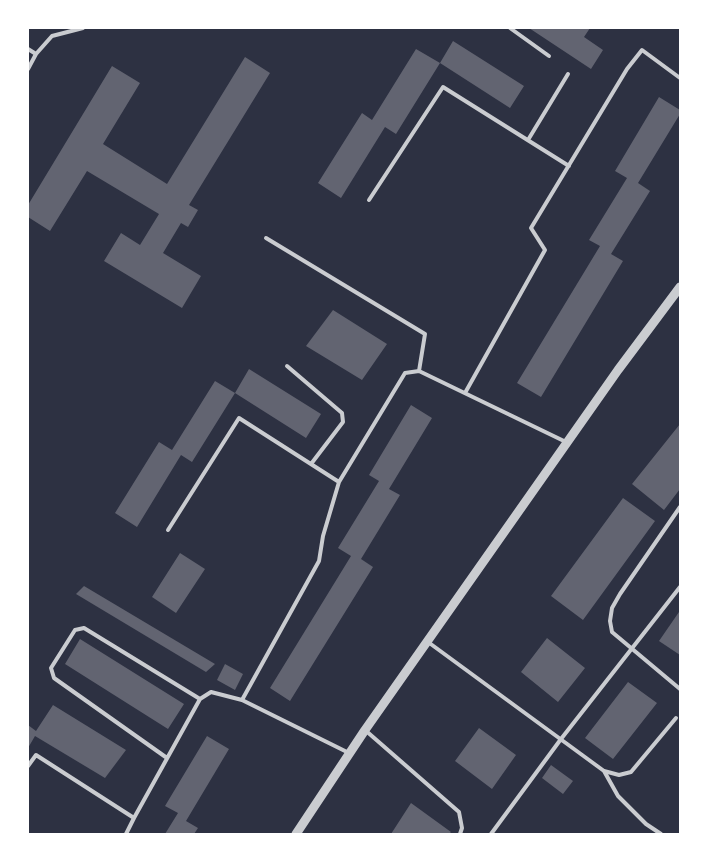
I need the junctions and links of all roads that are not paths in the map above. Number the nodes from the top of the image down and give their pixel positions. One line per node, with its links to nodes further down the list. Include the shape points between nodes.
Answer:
1 (83, 28): 4 (lane, via 52,36)
2 (510, 28): 5 (lane)
3 (28, 49): 4 (lane)
4 (36, 54): 6 (lane)
5 (549, 56)
6 (28, 69)
7 (568, 74): 9 (lane)
8 (680, 78): 10 (lane, via 642,50 627,69)
9 (528, 140): 10 (lane); 11 (lane, via 443,87)
10 (569, 166): 16 (lane, via 532,228 545,250)
11 (369, 200)
12 (266, 238): 15 (lane, via 425,334)
13 (680, 287): 17 (street)
14 (287, 366): 18 (lane, via 342,413 343,422)
15 (419, 371): 16 (lane); 19 (lane, via 405,373)
16 (465, 393): 17 (lane)
17 (568, 443): 23 (street)
18 (311, 464): 19 (lane); 21 (lane, via 240,418)
19 (339, 482): 27 (lane, via 319,561)
20 (680, 507): 24 (lane, via 612,608 612,632)
21 (168, 530)
22 (680, 586): 24 (lane)
23 (428, 642): 29 (street); 30 (lane)
24 (632, 648): 25 (lane); 30 (lane)
25 (680, 689)
26 (200, 699): 27 (lane, via 211,692); 32 (lane); 32 (lane, via 84,628 75,630 52,668 54,678)
27 (242, 700): 31 (lane)
28 (676, 718): 34 (lane, via 631,772 619,775)
29 (365, 730): 31 (street); 38 (lane, via 459,812)
30 (560, 739): 34 (lane); 39 (lane)
31 (350, 753): 37 (street)
32 (167, 758): 35 (lane)
33 (28, 766): 35 (lane, via 36,755)
34 (604, 771): 40 (lane, via 618,796)
35 (134, 818): 36 (lane)
36 (126, 834)
37 (296, 834)
38 (460, 834)
39 (491, 834)
40 (661, 834)

